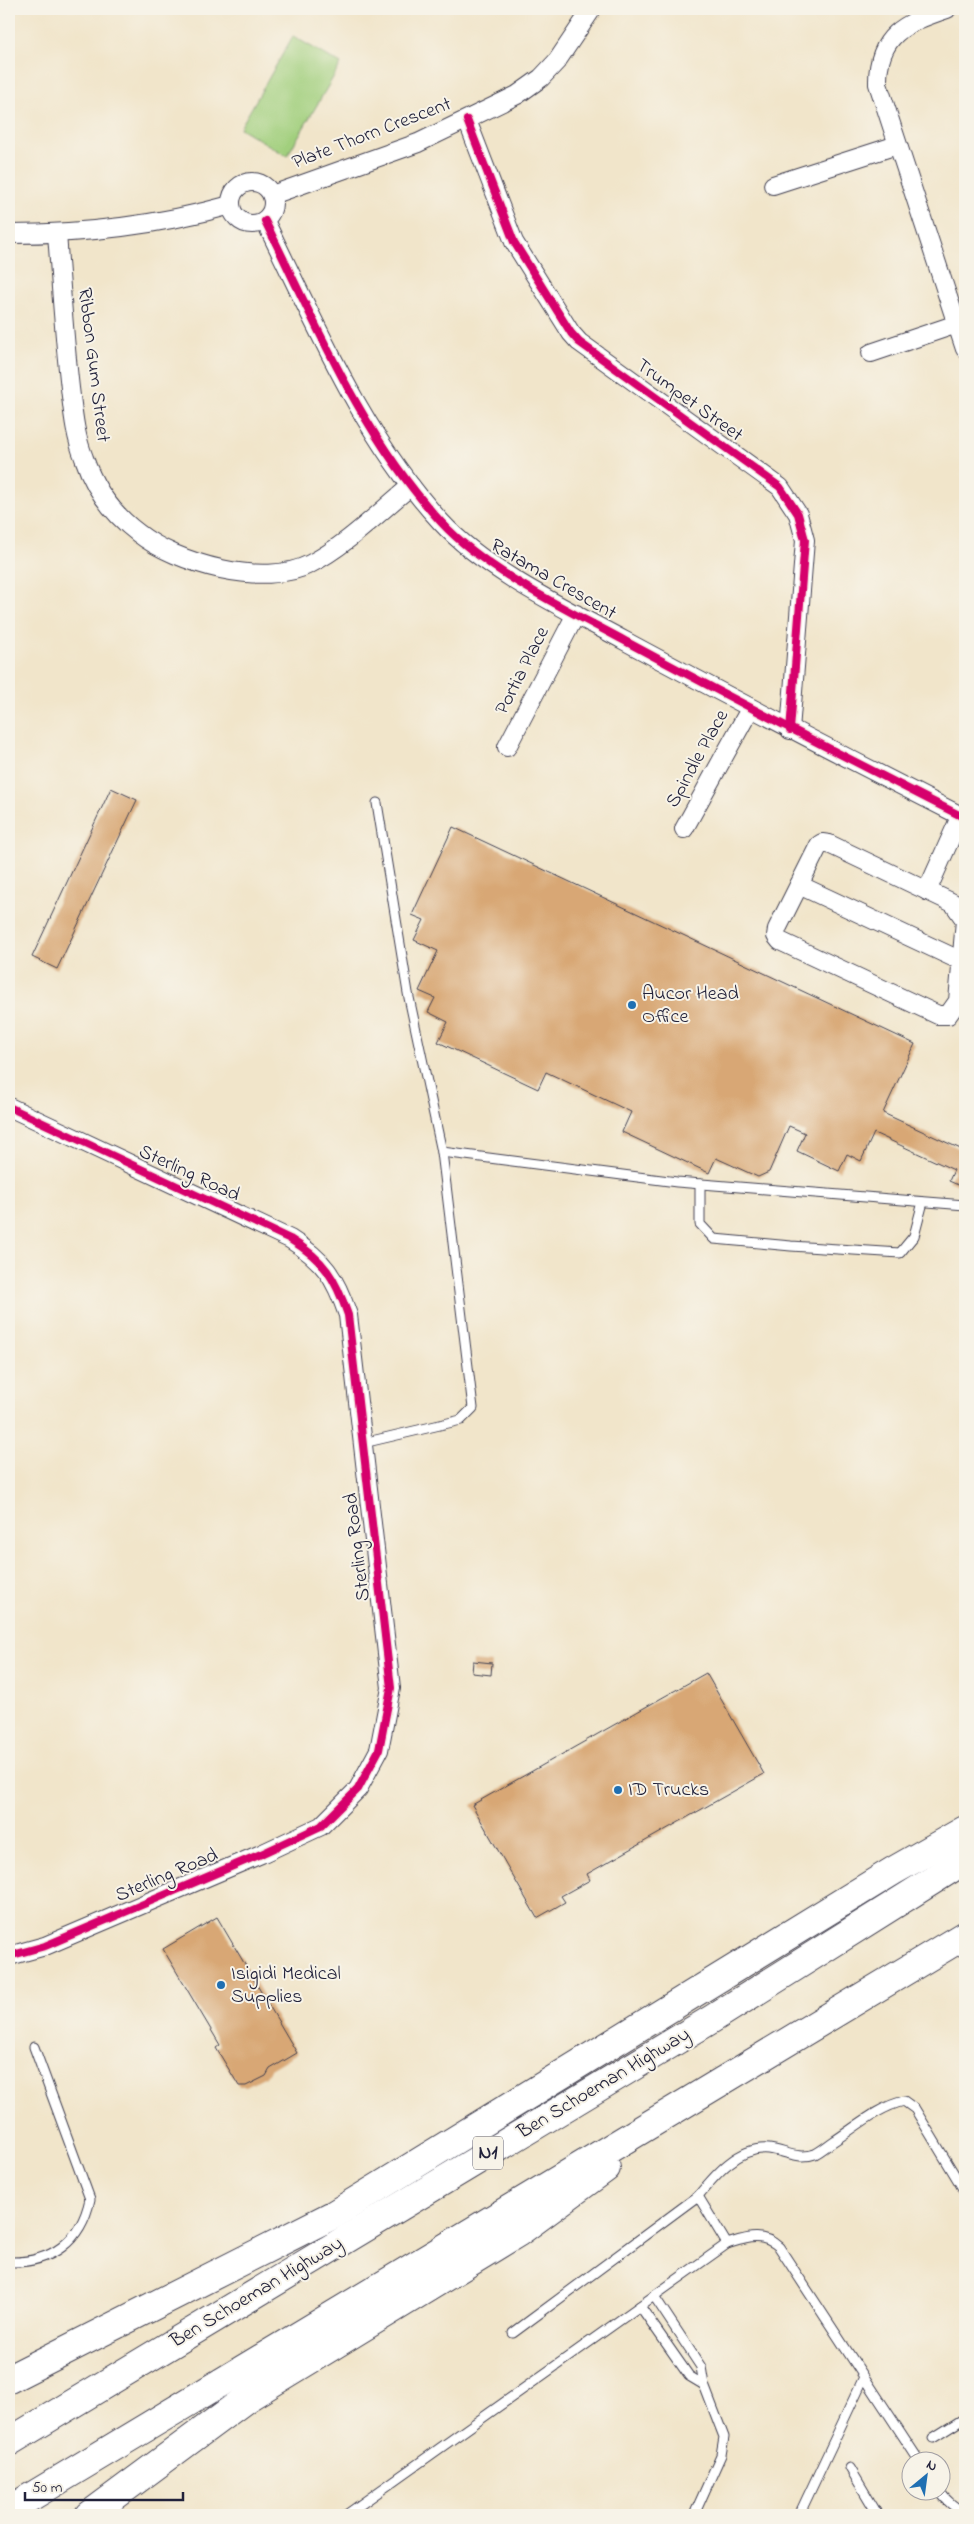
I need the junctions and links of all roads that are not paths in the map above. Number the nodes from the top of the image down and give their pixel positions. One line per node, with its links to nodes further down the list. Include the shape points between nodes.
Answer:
1 (592, 9): 3 (street, Plate Thorn Crescent, via 566,50 541,78 517,96)
2 (947, 9): 4 (street, via 904,25 886,45 880,58 878,84)
3 (467, 120): 6 (street, Plate Thorn Crescent, via 418,143); 17 (street, Trumpet Street, via 514,242 571,333 780,487 798,514 805,540)
4 (898, 145): 5 (street); 11 (street)
5 (773, 185)
6 (272, 195): 7 (street, via 262,184 247,182 234,191); 8 (street, via 273,209)
7 (231, 205): 8 (street, via 233,214 240,221 257,225); 10 (street, via 195,215)
8 (265, 221): 14 (street, Ratama Crescent, via 372,431)
9 (9, 234): 10 (street)
10 (57, 234): 14 (street, Ribbon Gum Street, via 66,358 76,433 99,492 139,534 208,566 244,573 281,572 309,564 349,537)
11 (957, 324): 12 (street); 13 (street)
12 (965, 349)
13 (871, 353)
14 (411, 486): 15 (street, Ratama Crescent, via 468,549)
15 (576, 614): 16 (street, Ratama Crescent); 18 (street, Portia Place)
16 (750, 709): 17 (street, Ratama Crescent); 21 (street, Spindle Place)
17 (790, 730): 20 (street, Ratama Crescent)
18 (507, 747)
19 (377, 803): 26 (lane, via 408,992)
20 (963, 816): 23 (street)
21 (684, 830)
22 (799, 885): 23 (street, via 822,843); 24 (street); 24 (street, via 777,929 776,936 780,941 938,1014 948,1015 958,1002)
23 (927, 891): 24 (street, via 954,903 965,920)
24 (961, 961)
25 (9, 1107): 30 (street, Sterling Road, via 290,1239 328,1269 348,1315)
26 (442, 1152): 27 (lane); 30 (lane, via 473,1408 462,1420)
27 (700, 1184): 28 (lane); 28 (lane, via 700,1224 714,1239 790,1246 900,1253 914,1236)
28 (923, 1202): 29 (lane)
29 (965, 1204)
30 (363, 1444): 34 (street, Sterling Road, via 391,1688 379,1750 358,1789 320,1826 45,1946)
31 (965, 1830): 39 (highway, via 892,1871)
32 (965, 1860): 51 (highway, Ben Schoeman Highway / N1, via 712,2019)
33 (965, 1935): 36 (highway)
34 (9, 1956)
35 (34, 2047): 41 (lane, via 90,2199 83,2224 59,2250 29,2263)
36 (666, 2113): 55 (highway); 57 (highway, via 623,2156 519,2232 247,2398)
37 (965, 2192): 38 (lane, via 915,2109 904,2101 889,2104 815,2154 785,2155 769,2149 752,2152 719,2170)
38 (698, 2196): 40 (lane); 44 (lane)
39 (333, 2215): 46 (highway); 48 (highway, via 247,2271)
40 (728, 2244): 42 (lane); 45 (lane, via 752,2236 764,2237 779,2247)
41 (9, 2262)
42 (654, 2296): 43 (lane); 47 (lane, via 701,2366)
43 (640, 2306): 47 (lane, via 690,2376); 58 (lane)
44 (513, 2333)
45 (864, 2377): 52 (lane); 60 (lane)
46 (9, 2379)
47 (704, 2385): 59 (lane, via 724,2437 721,2455)
48 (9, 2399)
49 (965, 2418): 50 (lane)
50 (933, 2438)
51 (9, 2442)
52 (913, 2452)
53 (850, 2468): 61 (lane)
54 (950, 2502): 56 (lane)
55 (9, 2510)
56 (965, 2511)
57 (89, 2515)
58 (346, 2515)
59 (694, 2515)
60 (798, 2515)
61 (878, 2515)

